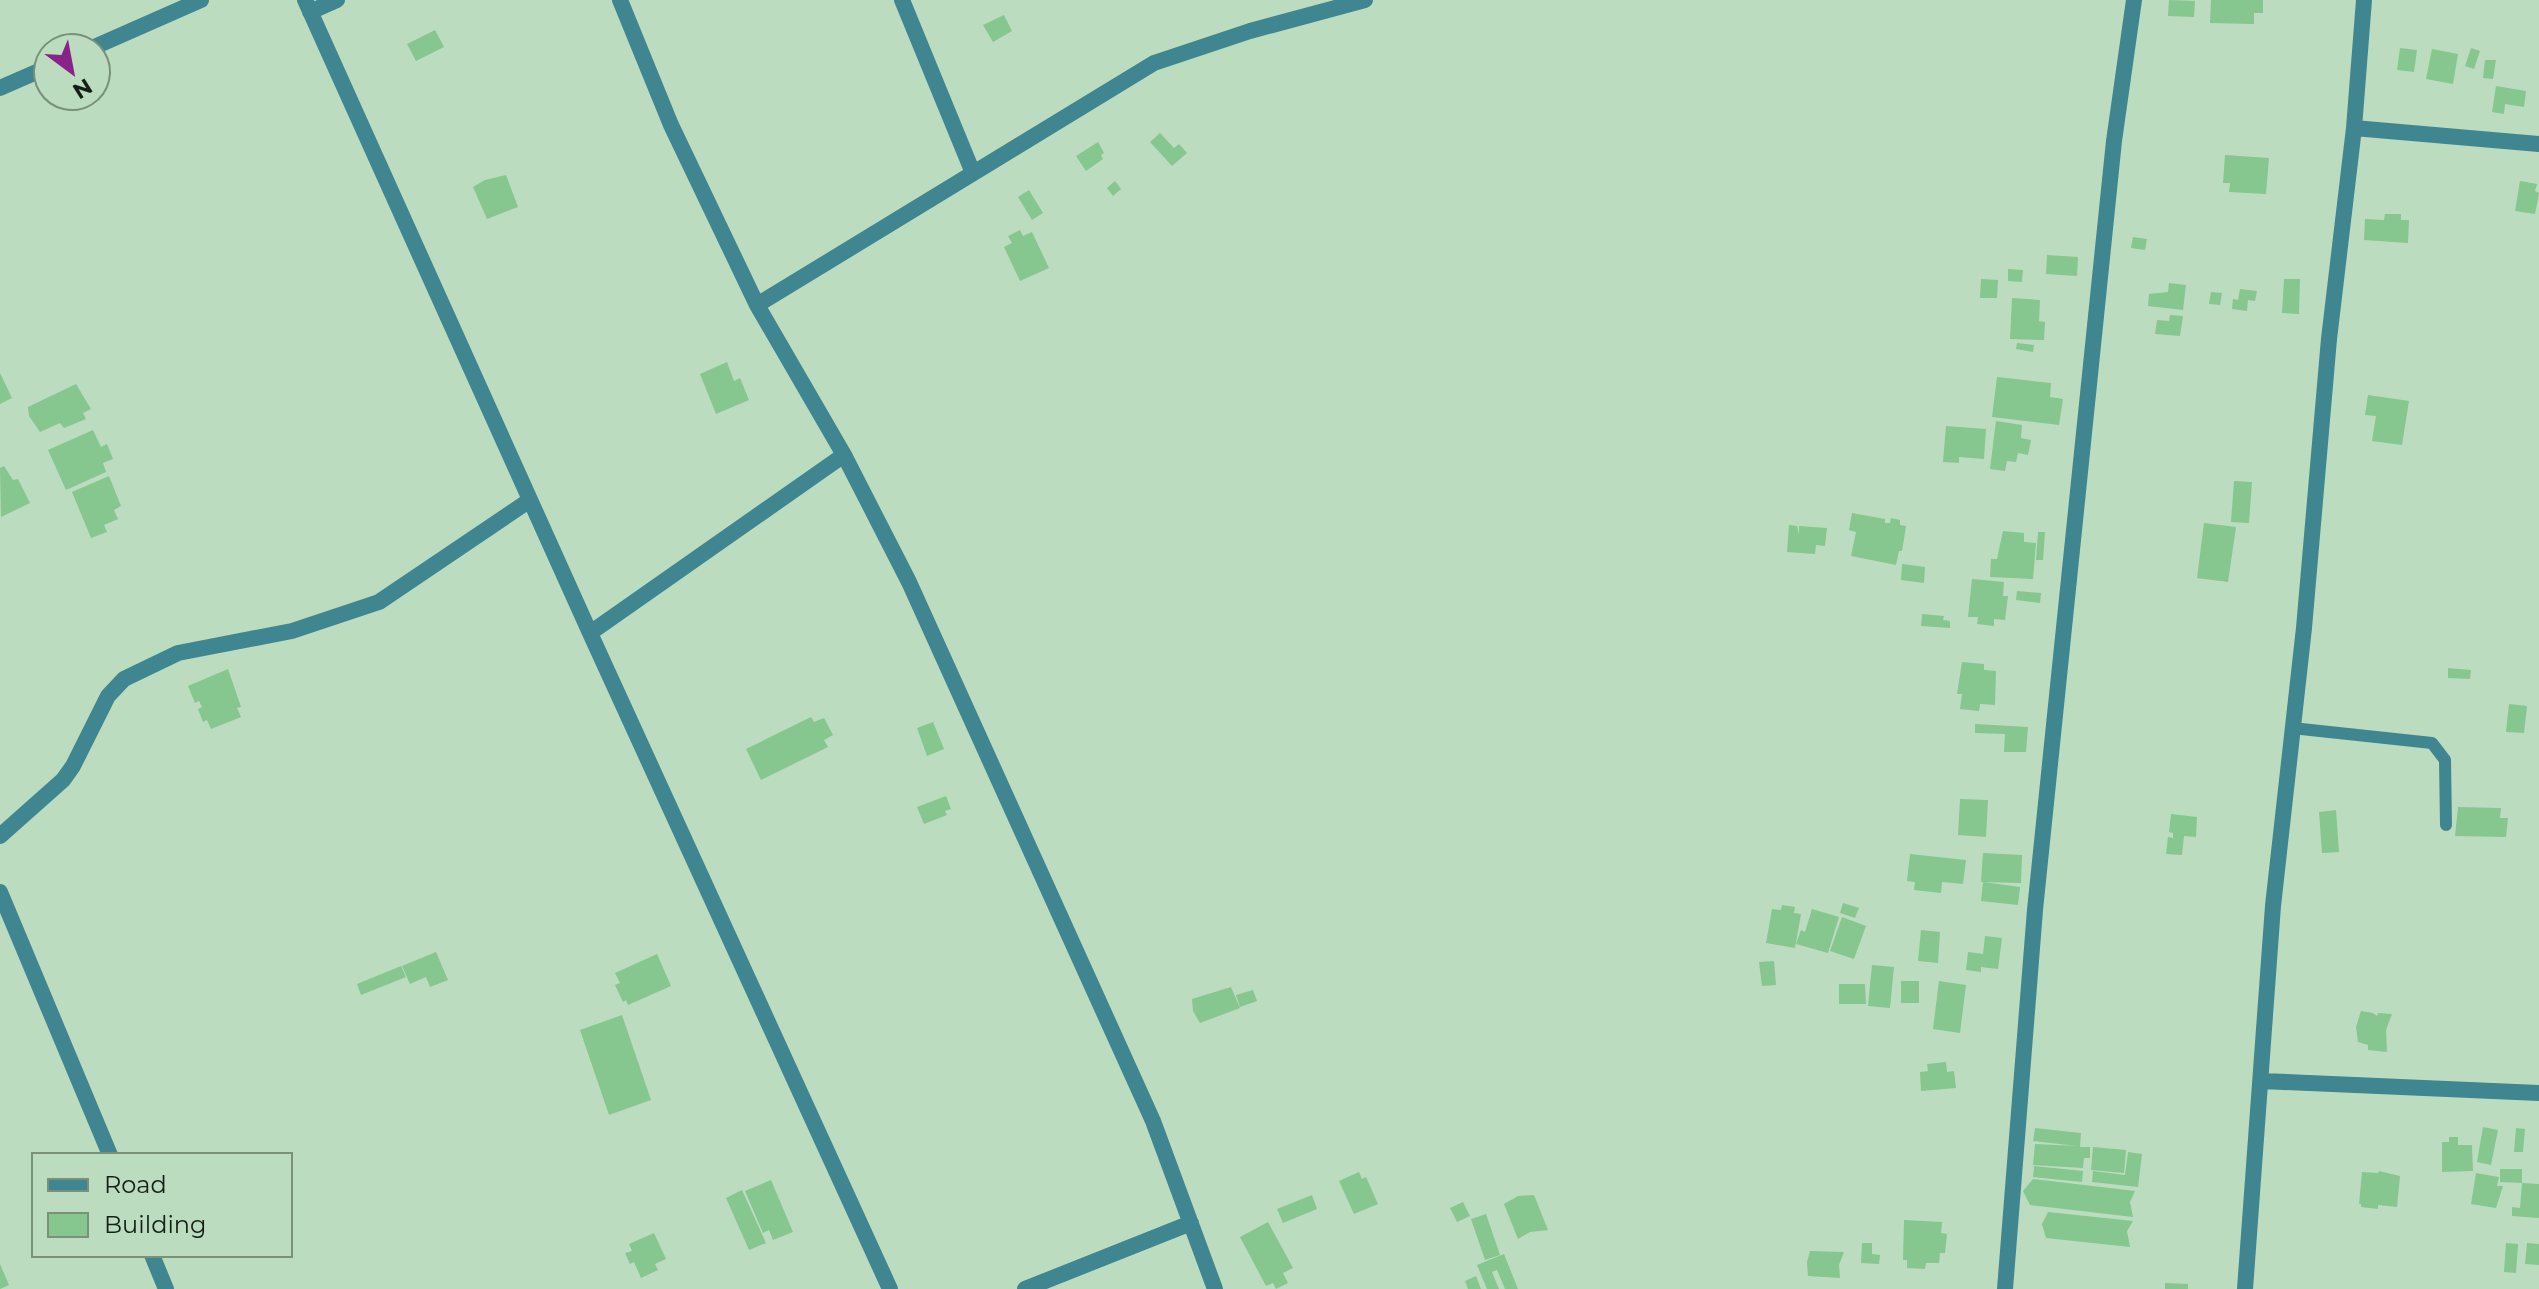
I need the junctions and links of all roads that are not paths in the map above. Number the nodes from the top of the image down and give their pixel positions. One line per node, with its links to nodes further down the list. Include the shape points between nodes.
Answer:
1 (201, 0): 9 (street)
2 (337, 0): 8 (street)
3 (902, 0): 14 (street)
4 (1365, 0): 14 (street, via 1154,63)
5 (2134, 0): 32 (street, via 2114,141 2035,910)
6 (2364, 0): 12 (street)
7 (624, 1): 15 (street, via 671,125)
8 (307, 6): 17 (street)
9 (112, 39)
10 (32, 74): 11 (street)
11 (0, 88)
12 (2354, 128): 13 (street); 19 (street)
13 (2539, 144)
14 (973, 173): 15 (street)
15 (757, 305): 16 (street)
16 (844, 455): 18 (street); 26 (street, via 909,582 1153,1121)
17 (530, 500): 18 (street); 21 (street, via 379,602 292,631 178,653 124,679 108,696 63,780)
18 (590, 633): 29 (street)
19 (2292, 728): 20 (lane, via 2432,743 2445,760); 23 (street)
20 (2446, 825)
21 (0, 836)
22 (0, 892): 25 (street)
23 (2262, 1081): 24 (street); 33 (street)
24 (2539, 1093)
25 (109, 1153)
26 (1191, 1223): 30 (street); 31 (street)
27 (153, 1257): 28 (street)
28 (166, 1289)
29 (890, 1289)
30 (1025, 1289)
31 (1215, 1289)
32 (2005, 1289)
33 (2245, 1289)

